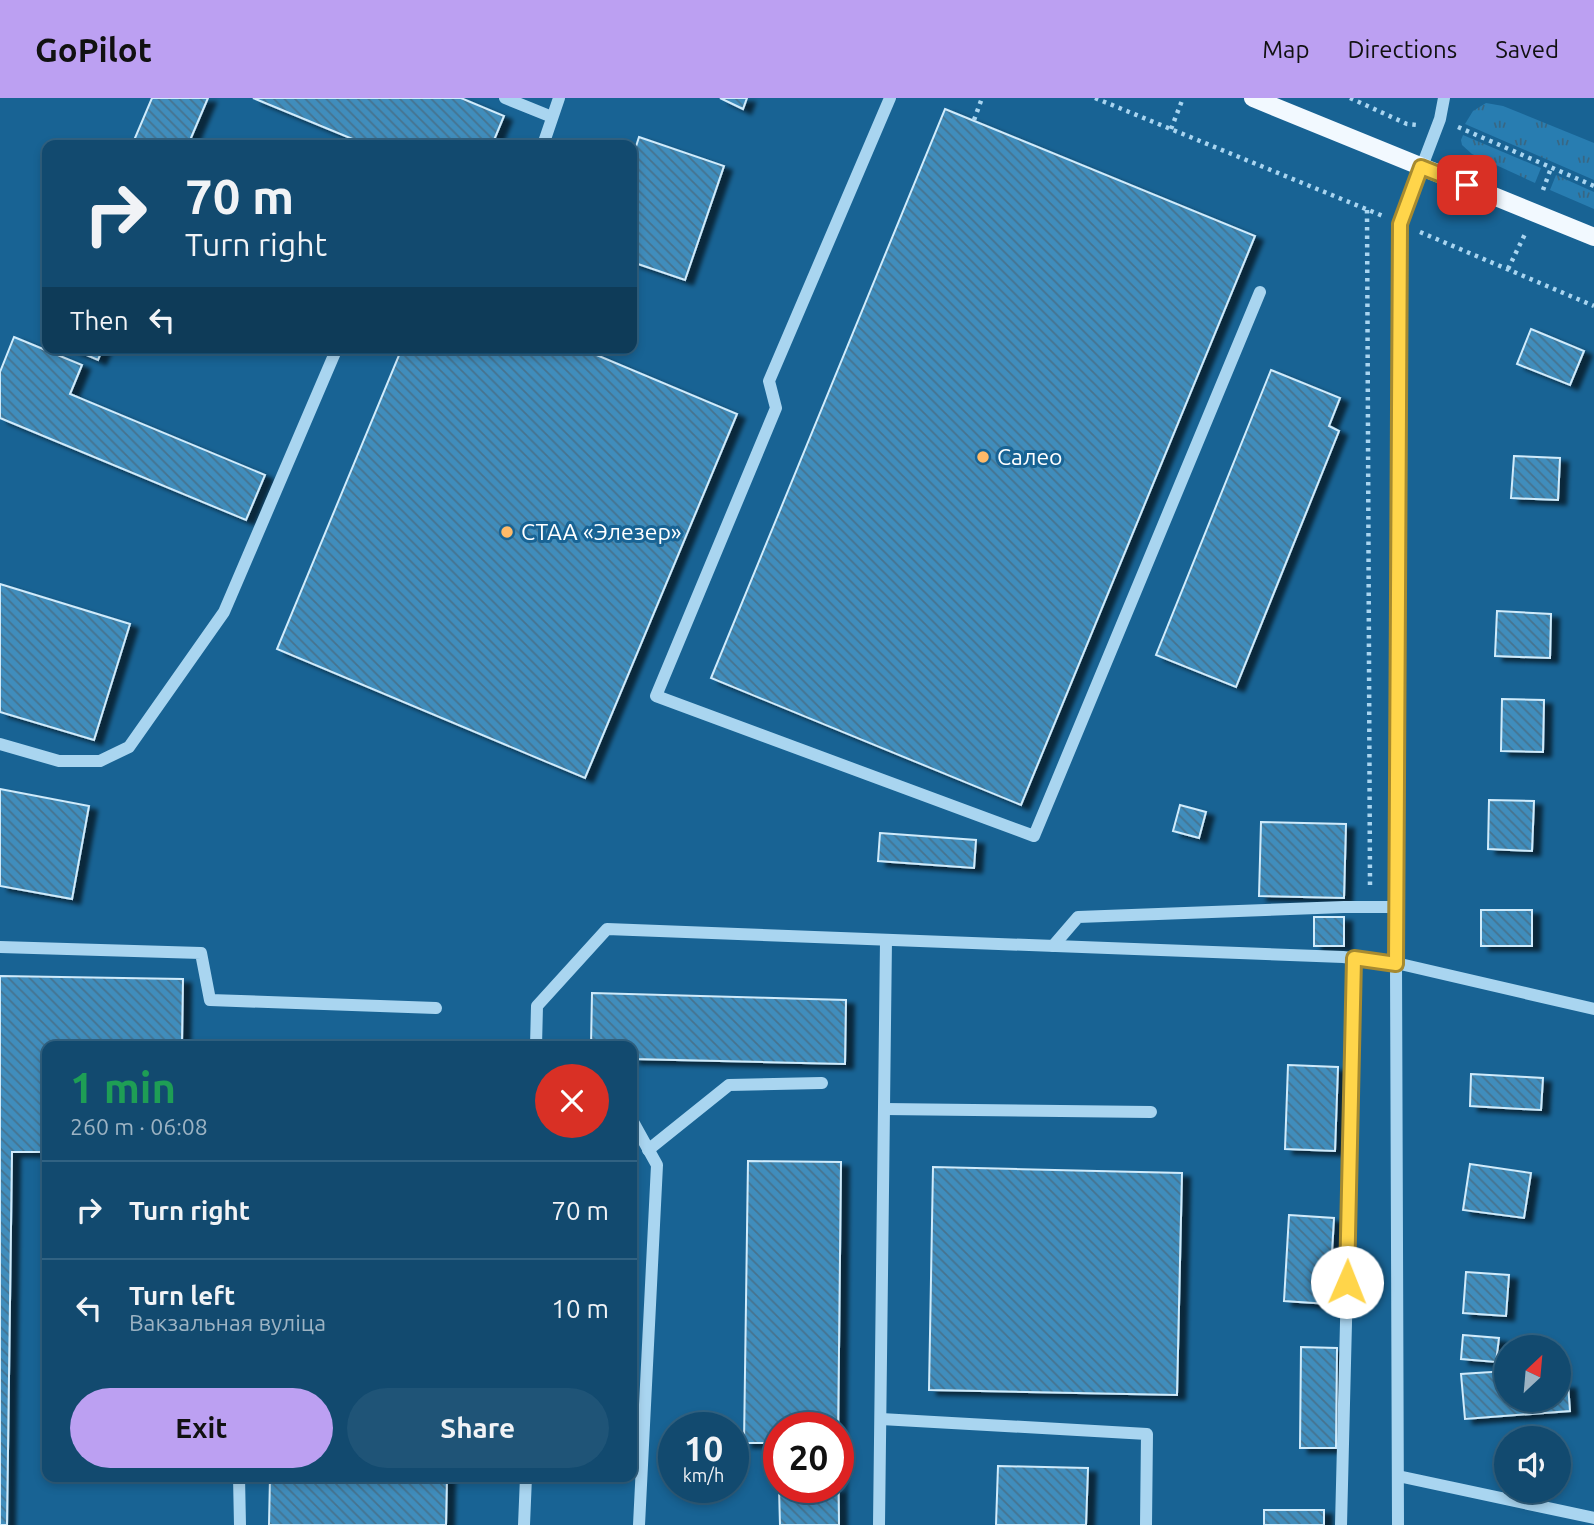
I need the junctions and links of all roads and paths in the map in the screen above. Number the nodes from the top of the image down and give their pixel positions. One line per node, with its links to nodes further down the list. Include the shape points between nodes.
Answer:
1 (505, 98): 10 (street)
2 (559, 98): 10 (street)
3 (890, 98): 20 (street, via 769,381 776,408 656,695 1034,836)
4 (982, 98): 12 (path)
5 (1095, 98): 13 (path)
6 (1183, 98): 13 (path)
7 (1253, 98): 15 (main road)
8 (1350, 98): 11 (path, via 1407,124 1416,125 1429,112)
9 (1444, 98): 11 (street)
10 (552, 117): 14 (street)
11 (1440, 119): 15 (street); 16 (path)
12 (974, 120)
13 (1171, 129): 17 (path)
14 (545, 140)
15 (1421, 167): 18 (street); 19 (main road)
16 (1594, 186)
17 (1367, 210): 18 (path); 24 (path)
18 (1400, 224): 21 (path); 25 (street)
19 (1594, 237)
20 (1260, 292)
21 (1594, 306)
22 (334, 354): 23 (street, via 224,612 130,747 100,761 59,761)
23 (0, 744)
24 (1370, 907): 25 (street); 27 (street, via 1078,917)
25 (1396, 907): 30 (street)
26 (886, 940): 27 (street); 33 (street, via 607,929 537,1006); 35 (street)
27 (1053, 946): 29 (street)
28 (0, 947): 31 (street, via 201,953 210,1000)
29 (1354, 958): 30 (street); 49 (street)
30 (1396, 964): 32 (street); 40 (street)
31 (436, 1008)
32 (1594, 1009)
33 (536, 1041)
34 (822, 1083): 38 (street, via 729,1085)
35 (884, 1110): 36 (street); 39 (street)
36 (1151, 1112)
37 (637, 1129): 38 (street)
38 (648, 1150): 46 (street, via 657,1166)
39 (881, 1419): 47 (street); 48 (street, via 1147,1434)
40 (1398, 1476): 43 (street); 50 (street)
41 (239, 1482): 44 (street)
42 (526, 1482): 45 (street)
43 (1594, 1518)
44 (240, 1525)
45 (524, 1525)
46 (639, 1525)
47 (879, 1525)
48 (1146, 1525)
49 (1341, 1525)
50 (1398, 1525)

